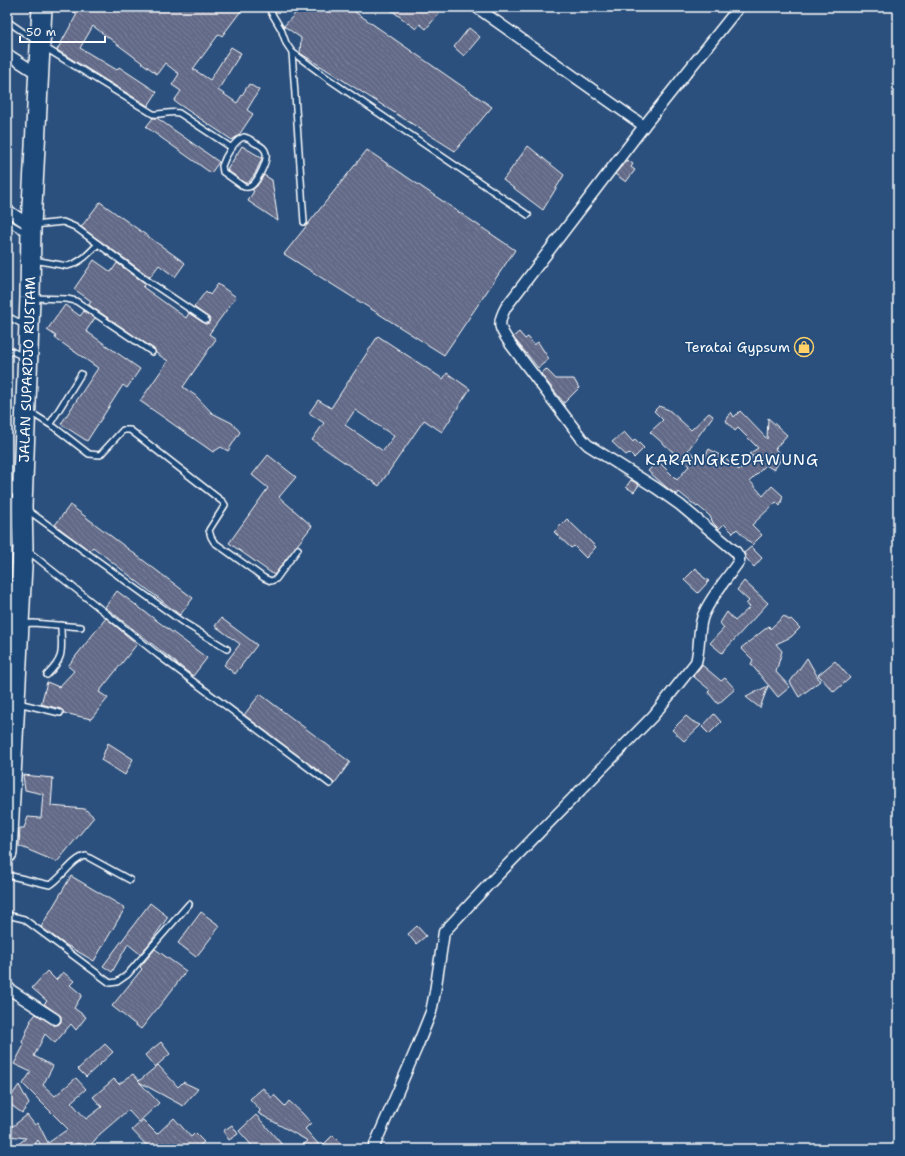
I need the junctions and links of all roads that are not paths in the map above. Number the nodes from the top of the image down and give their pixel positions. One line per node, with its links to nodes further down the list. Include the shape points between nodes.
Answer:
1 (42, 7): 6 (highway, JALAN SUPARDJO RUSTAM)
2 (268, 7): 7 (lane)
3 (476, 7): 10 (street)
4 (739, 7): 10 (street)
5 (7, 21): 6 (lane)
6 (40, 44): 9 (highway, JALAN SUPARDJO RUSTAM); 11 (lane, via 153,114 179,113)
7 (292, 52): 13 (lane); 15 (lane)
8 (7, 54): 9 (street)
9 (38, 74): 16 (highway, JALAN SUPARDJO RUSTAM)
10 (644, 126): 49 (street, via 506,307 501,316 500,326 511,345 588,445 680,505 736,552 739,561 702,617 696,662 653,716 444,932 431,1012)
11 (232, 148): 11 (lane, via 240,139 248,138 265,149 267,159 252,186 244,187 223,172 222,166)
12 (7, 210): 16 (street)
13 (528, 215)
14 (7, 222): 16 (lane)
15 (304, 222)
16 (31, 230): 17 (lane, via 52,222 63,222 75,227); 18 (highway, JALAN SUPARDJO RUSTAM)
17 (98, 244): 18 (lane, via 83,259 67,266); 21 (lane)
18 (31, 260): 19 (highway, JALAN SUPARDJO RUSTAM)
19 (30, 298): 22 (highway, JALAN SUPARDJO RUSTAM); 24 (lane, via 76,301)
20 (7, 316): 22 (lane)
21 (206, 320)
22 (29, 328): 25 (highway, JALAN SUPARDJO RUSTAM)
23 (7, 349): 25 (lane)
24 (152, 352)
25 (28, 359): 27 (highway, JALAN SUPARDJO RUSTAM)
26 (81, 374): 28 (lane)
27 (26, 409): 28 (lane); 30 (highway, JALAN SUPARDJO RUSTAM)
28 (50, 424): 32 (lane, via 89,454 100,455 123,430 130,430 223,502 225,506 209,530 211,537 214,542 264,578 271,581 276,579)
29 (7, 484): 30 (street)
30 (23, 501): 31 (highway, JALAN SUPARDJO RUSTAM); 36 (lane, via 181,621)
31 (22, 547): 33 (highway, JALAN SUPARDJO RUSTAM); 41 (lane, via 158,655)
32 (298, 549)
33 (19, 624): 34 (lane); 38 (highway, JALAN SUPARDJO RUSTAM)
34 (60, 625): 35 (lane); 37 (lane, via 61,657)
35 (81, 627)
36 (227, 649)
37 (47, 675)
38 (11, 701): 39 (lane); 40 (highway, JALAN SUPARDJO RUSTAM)
39 (60, 713)
40 (9, 759): 42 (highway, JALAN SUPARDJO RUSTAM)
41 (330, 784)
42 (7, 853)
43 (7, 875): 44 (lane, via 50,885 60,879 79,858 86,856)
44 (130, 880)
45 (189, 904): 46 (lane, via 128,975 110,983 24,919)
46 (7, 915)
47 (7, 986): 48 (street)
48 (55, 1019)
49 (373, 1149)

